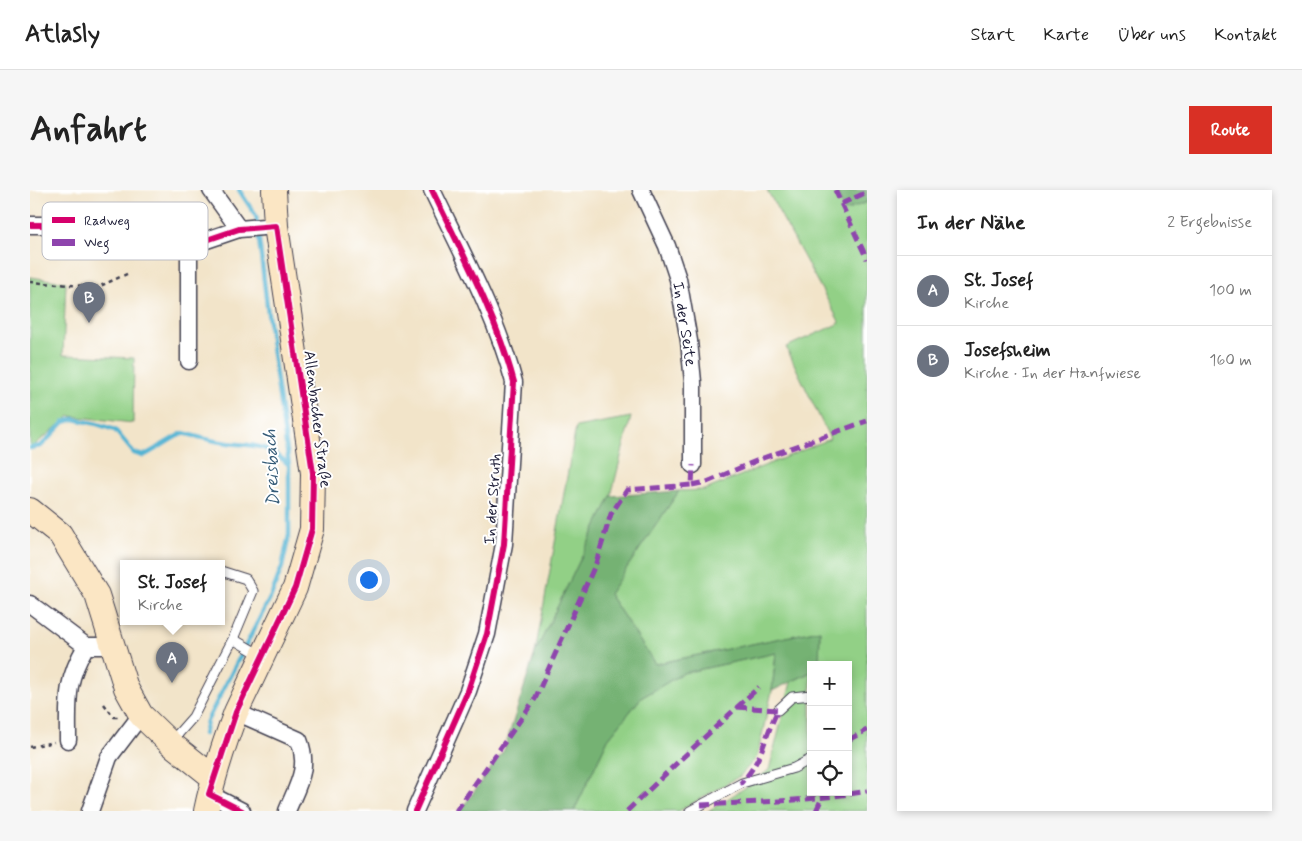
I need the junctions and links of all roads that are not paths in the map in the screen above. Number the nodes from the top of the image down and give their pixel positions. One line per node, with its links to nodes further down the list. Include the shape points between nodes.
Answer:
1 (212, 190): 5 (street)
2 (274, 190): 5 (main road, Allenbacher Straße)
3 (432, 190): 28 (street, In der Struth, via 488,306 514,382 504,544 487,634 468,691)
4 (640, 190): 9 (street, In der Seite, via 667,246 678,279 693,382)
5 (258, 228): 6 (street); 16 (main road, Allenbacher Straße, via 313,472 314,500 312,529 295,588)
6 (208, 241)
7 (189, 260): 8 (street)
8 (189, 361)
9 (693, 465)
10 (30, 510): 15 (main road, via 60,534 98,595)
11 (225, 572): 13 (lane, via 246,579 252,591)
12 (30, 604): 14 (street)
13 (235, 640): 16 (lane); 22 (lane, via 193,717)
14 (86, 646): 15 (street); 21 (street, via 70,679)
15 (112, 646): 20 (main road, via 126,688)
16 (257, 652): 19 (main road, Allenbacher Straße)
17 (807, 695): 18 (lane, via 792,697)
18 (778, 710)
19 (236, 712): 24 (main road, Allenbacher Straße); 27 (street, via 299,740 303,771)
20 (140, 715): 22 (main road); 25 (street, via 109,757)
21 (68, 740)
22 (170, 743): 24 (main road)
23 (807, 761): 29 (lane, via 742,783)
24 (210, 794): 26 (street)
25 (90, 811)
26 (242, 811)
27 (287, 811)
28 (415, 811)
29 (690, 811)

